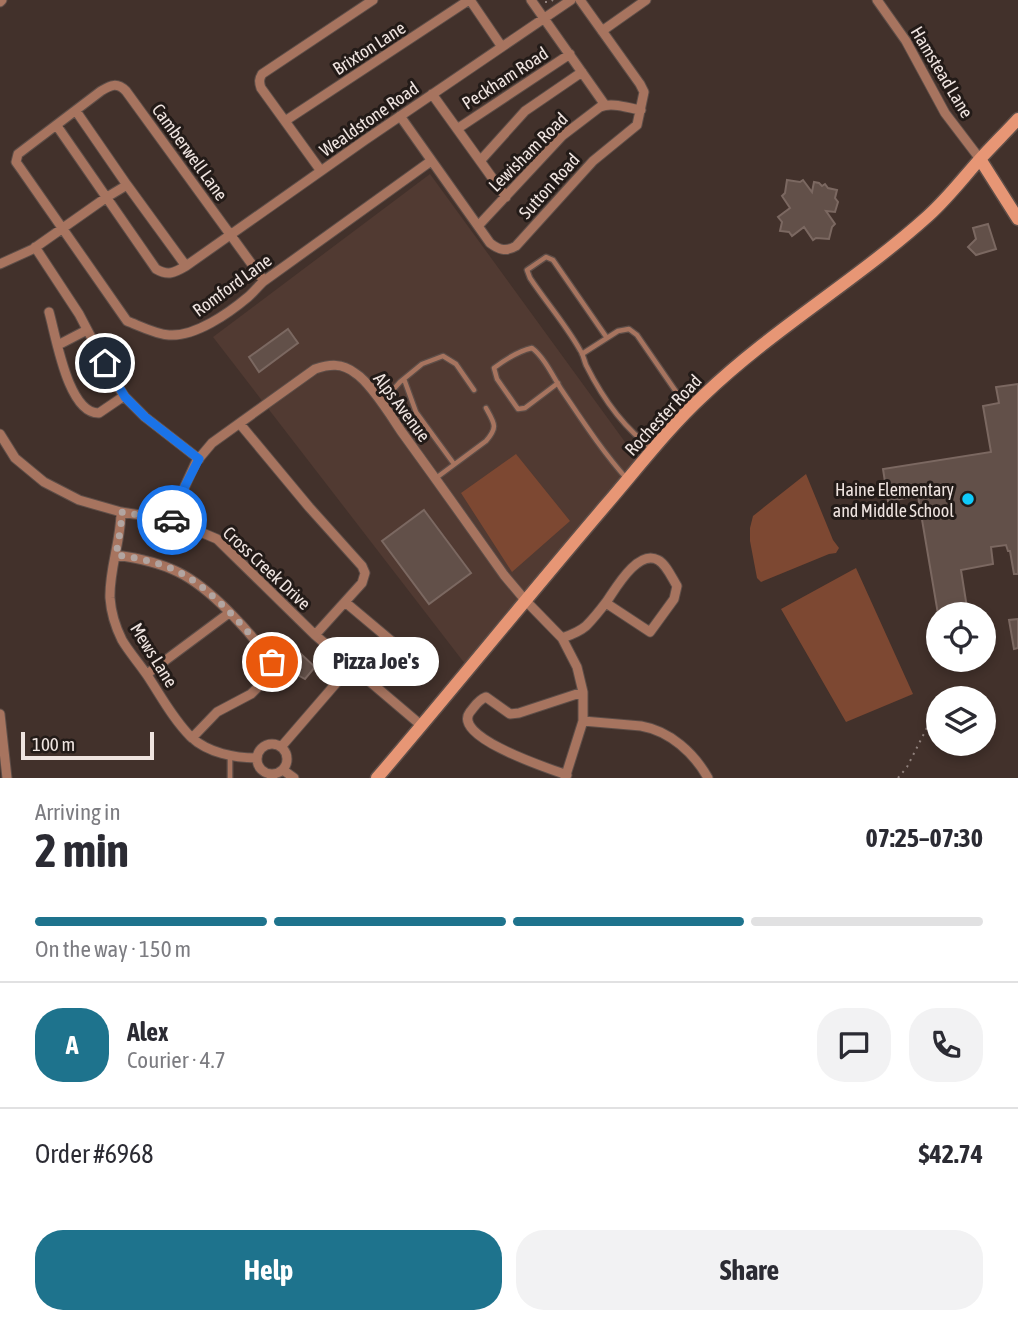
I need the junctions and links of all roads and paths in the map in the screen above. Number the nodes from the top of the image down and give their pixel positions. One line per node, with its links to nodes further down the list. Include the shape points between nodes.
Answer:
1 (373, 0): 21 (street, via 262,74 261,88)
2 (470, 0): 12 (street); 21 (street, Brixton Lane)
3 (531, 0): 10 (street)
4 (541, 0): 5 (path)
5 (553, 0)
6 (571, 0): 10 (street, Wealdstone Road)
7 (580, 0): 11 (street)
8 (646, 0): 11 (street)
9 (877, 0): 24 (street, Hamstead Lane, via 946,113)
10 (544, 18): 12 (street, Wealdstone Road); 13 (street)
11 (602, 31): 17 (street, via 644,92)
12 (502, 47): 15 (street, Wealdstone Road)
13 (570, 54): 14 (street); 23 (street, Peckham Road)
14 (582, 72): 16 (street); 26 (street, via 525,111)
15 (432, 94): 19 (street, Wealdstone Road); 23 (street)
16 (605, 105): 17 (street); 30 (street, Lewisham Road, via 562,136)
17 (641, 110): 32 (street, Sutton Road, via 637,125 593,161 516,246 496,247)
18 (76, 111): 22 (street, Romford Lane); 28 (street); 34 (street, Camberwell Lane, via 101,91 121,86)
19 (400, 116): 25 (street, Sutton Road); 27 (street, Wealdstone Road)
20 (1018, 119): 24 (street, Rochester Road)
21 (285, 121): 27 (street)
22 (57, 126): 29 (street); 33 (street, Romford Lane, via 18,154 16,162)
23 (457, 129): 26 (street)
24 (980, 159): 31 (street); 50 (street, Rochester Road, via 928,216 746,357)
25 (431, 160): 32 (street, Sutton Road); 38 (street, Romford Lane)
26 (480, 161): 30 (street)
27 (321, 171): 34 (street, Wealdstone Road)
28 (127, 185): 29 (street); 37 (street)
29 (107, 197): 33 (street); 37 (street, via 156,269 172,274)
30 (506, 197): 32 (street, Lewisham Road)
31 (1018, 219)
32 (478, 226)
33 (62, 228): 35 (street); 38 (street, Romford Lane, via 127,321 169,335 206,326)
34 (231, 234): 37 (street, Wealdstone Road); 38 (street, Camberwell Lane)
35 (35, 247): 36 (street); 40 (street)
36 (0, 264)
37 (186, 266)
38 (264, 281)
39 (49, 312): 42 (street)
40 (87, 330): 42 (street); 47 (street)
41 (607, 338): 43 (lane); 43 (lane, via 554,260 546,257 527,273); 50 (lane, via 624,329 632,331)
42 (58, 345): 47 (street, via 64,372 87,410 99,414)
43 (582, 354): 53 (lane, via 610,405)
44 (404, 379): 46 (lane, via 422,364 443,356 456,364); 48 (lane); 55 (lane, via 416,412)
45 (558, 383): 45 (lane, via 532,348 494,368 518,409); 57 (lane, via 604,453)
46 (474, 390)
47 (124, 396): 54 (street)
48 (381, 403): 51 (street, Alps Avenue, via 359,375 325,365); 56 (street, Alps Avenue)
49 (486, 408): 55 (lane, via 494,421 491,435)
50 (691, 408): 53 (street, Rochester Road)
51 (240, 424): 54 (street, Alps Avenue, via 212,443); 62 (street, via 362,566 362,583)
52 (0, 434): 58 (street, Cross Creek Drive, via 15,458 44,482)
53 (653, 450): 57 (street, Rochester Road)
54 (199, 459): 59 (street, Alps Avenue)
55 (454, 464): 56 (lane)
56 (435, 478): 61 (street, Alps Avenue)
57 (628, 480): 61 (street, Rochester Road)
58 (121, 512): 59 (street, Cross Creek Drive); 60 (street, Mews Lane)
59 (172, 520): 65 (street, Cross Creek Drive, via 217,539)
60 (116, 555): 64 (street, via 181,573); 69 (street, Mews Lane, via 110,598 114,617 122,639)
61 (525, 600): 66 (street, Alps Avenue); 73 (street, Rochester Road)
62 (345, 602): 65 (street); 68 (street)
63 (606, 603): 63 (street, via 632,568 646,558 661,561 677,586 674,599 650,632); 66 (street, via 580,631)
64 (229, 613): 69 (street); 75 (street, via 272,662 271,674 251,694 212,715)
65 (315, 635): 67 (street, Cross Creek Drive)
66 (562, 638): 70 (street, Alps Avenue)
67 (351, 666): 73 (street, Cross Creek Drive); 76 (street)
68 (426, 670)
69 (147, 674): 75 (street, Mews Lane)
70 (583, 692): 72 (street, Alps Avenue); 80 (street, via 510,714 486,697 466,720 509,754)
71 (0, 714): 81 (street)
72 (583, 721): 80 (street, Alps Avenue); 85 (street, via 650,728 675,741)
73 (422, 726): 84 (street, Rochester Road)
74 (926, 730): 86 (path)
75 (192, 738): 77 (street, Mews Lane)
76 (281, 747): 78 (street, via 266,745); 79 (street, via 287,762)
77 (230, 756): 78 (street, Mews Lane); 82 (lane)
78 (257, 758): 79 (street, via 266,773)
79 (283, 770): 83 (street)
80 (566, 776)
81 (7, 778)
82 (230, 778)
83 (293, 778)
84 (377, 778)
85 (708, 778)
86 (898, 778)

